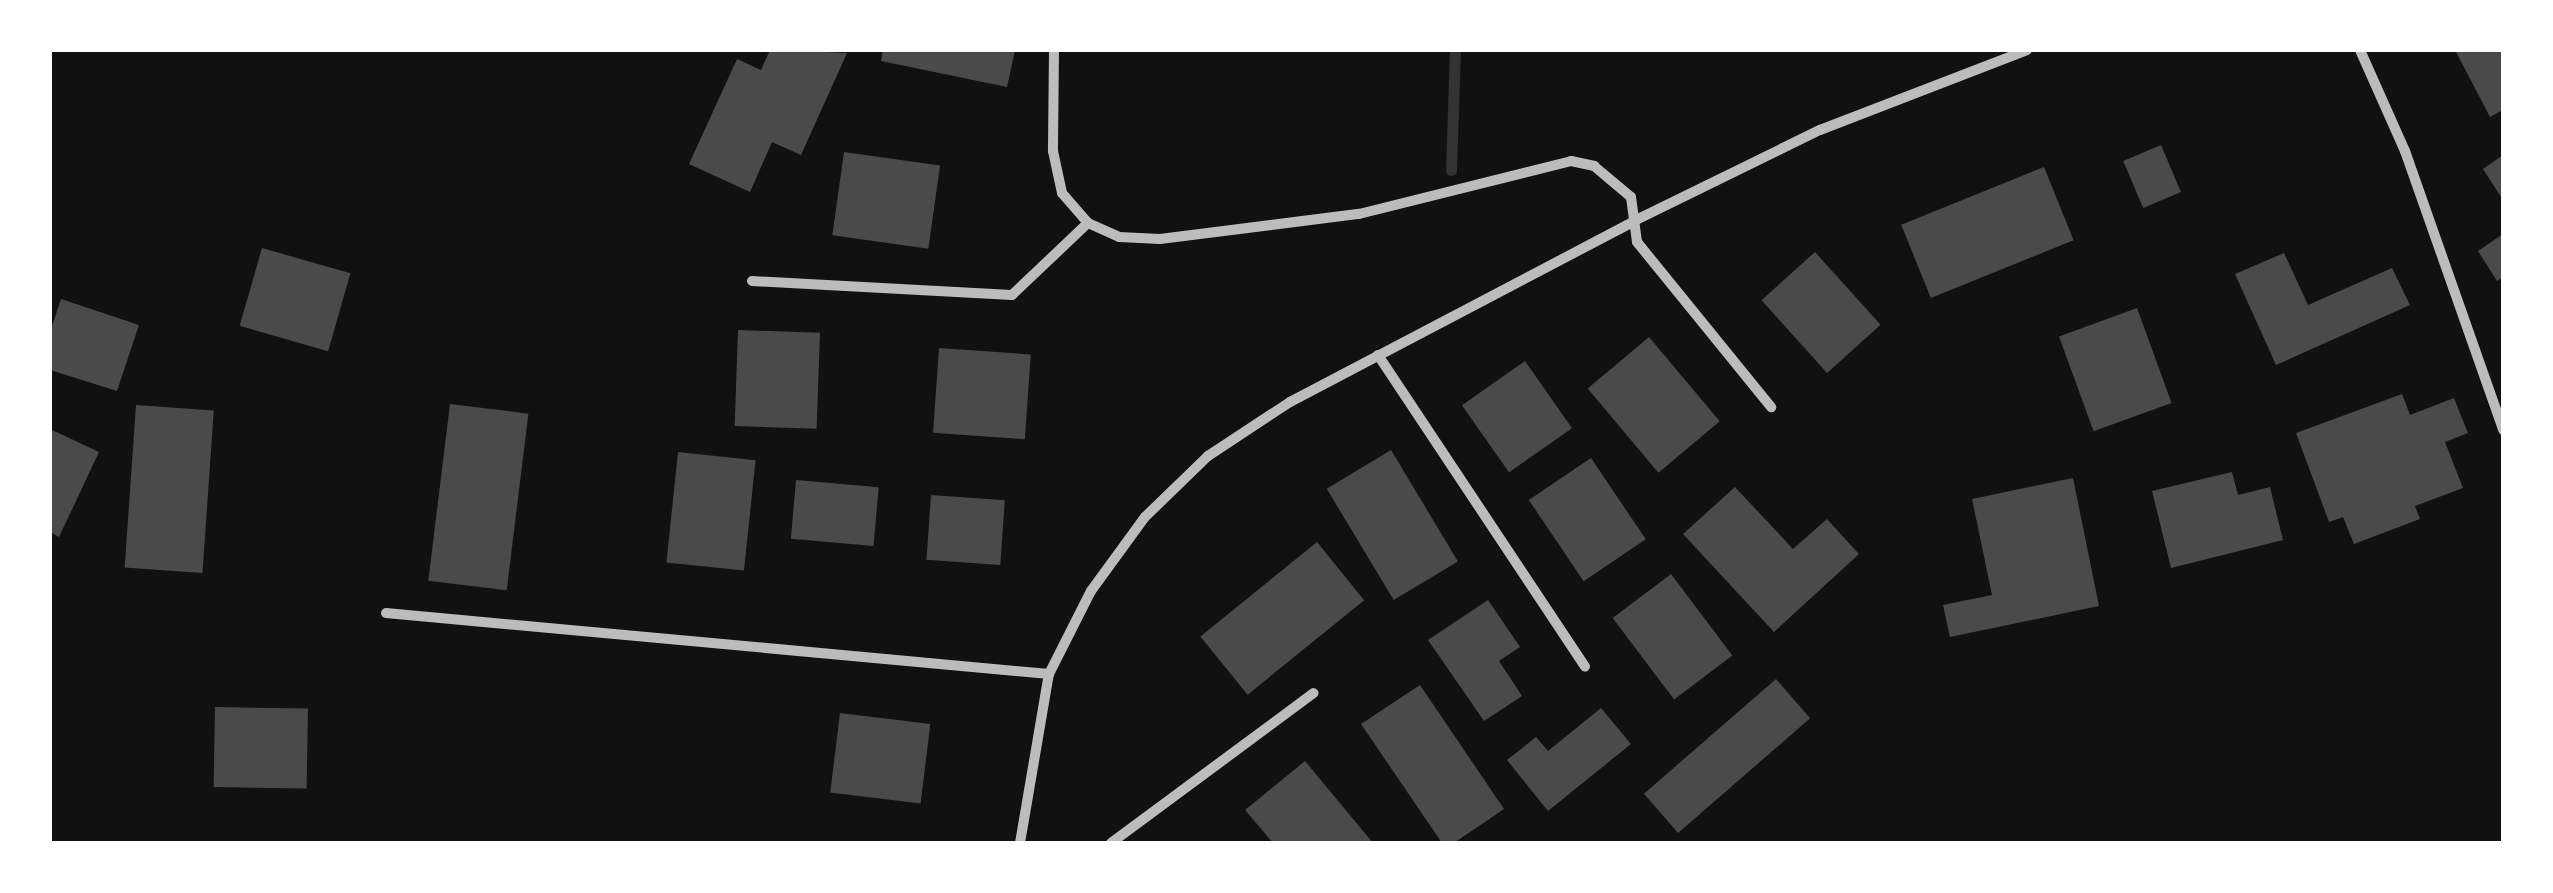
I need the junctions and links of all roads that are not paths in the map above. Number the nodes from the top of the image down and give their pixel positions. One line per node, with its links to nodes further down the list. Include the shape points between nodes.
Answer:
1 (1054, 50): 5 (street, via 1053,151 1062,193)
2 (2027, 50): 4 (street, via 1820,130)
3 (2360, 50): 9 (street, via 2405,150)
4 (1636, 220): 5 (street, via 1631,198 1612,178 1571,161 1323,219 1160,240 1119,237); 7 (street); 8 (street, via 1637,242)
5 (1088, 223): 6 (street, via 1012,295)
6 (752, 281)
7 (1378, 355): 11 (street); 12 (street, via 1290,402 1195,468 1145,517 1091,590)
8 (1771, 407)
9 (2503, 430)
10 (386, 613): 12 (street)
11 (1586, 666)
12 (1049, 674): 14 (street)
13 (1314, 692): 15 (street)
14 (1020, 843)
15 (1111, 843)

